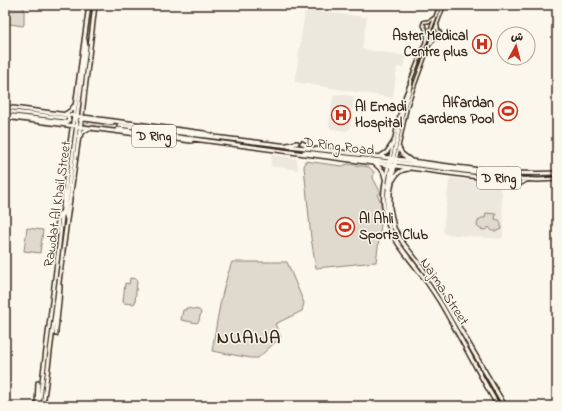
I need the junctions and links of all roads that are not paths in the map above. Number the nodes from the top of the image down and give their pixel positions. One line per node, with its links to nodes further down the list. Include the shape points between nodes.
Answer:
1 (89, 5): 7 (main road, Rawdat Al Khail Street)
2 (95, 5): 11 (main road, Rawdat Al Khail Street)
3 (440, 5): 5 (main road, Najma Street)
4 (444, 5): 6 (main road, Najma Street)
5 (435, 17): 8 (main road, Najma Street); 8 (main road, via 424,23)
6 (437, 24): 9 (main road, Najma Street); 9 (main road, via 440,35)
7 (84, 38): 13 (main road, Rawdat Al Khail Street); 21 (main road, via 86,47)
8 (427, 40): 12 (main road, Najma Street)
9 (429, 45): 38 (main road, Najma Street, via 407,107)
10 (91, 66): 11 (main road)
11 (87, 71): 16 (main road, Rawdat Al Khail Street)
12 (411, 81): 36 (main road, Najma Street, via 402,104); 46 (main road)
13 (75, 102): 19 (main road, via 70,111); 21 (main road, Rawdat Al Khail Street)
14 (5, 107): 18 (main road, D Ring)
15 (37, 109): 18 (main road)
16 (83, 110): 22 (main road); 23 (main road, Rawdat Al Khail Street)
17 (5, 111): 25 (main road, D Ring)
18 (42, 112): 19 (main road, D Ring)
19 (61, 114): 25 (main road, D Ring)
20 (5, 116): 25 (main road, D Ring); 25 (main road, D Ring, via 26,120)
21 (75, 116): 23 (main road); 23 (main road, D Ring); 25 (main road, D Ring); 27 (main road, Rawdat Al Khail Street)
22 (91, 118): 23 (main road, D Ring); 26 (main road, D Ring)
23 (79, 120): 24 (main road); 27 (main road); 28 (main road, Rawdat Al Khail Street)
24 (86, 120): 26 (main road); 29 (main road, via 84,124)
25 (65, 121): 27 (main road, D Ring); 30 (main road)
26 (125, 122): 31 (main road, D Ring, via 204,133)
27 (72, 125): 28 (main road, D Ring); 30 (main road, Rawdat Al Khail Street)
28 (78, 127): 29 (main road, D Ring); 32 (main road, Rawdat Al Khail Street); 60 (main road, via 65,212)
29 (87, 128): 32 (main road); 33 (main road, D Ring)
30 (71, 133): 41 (main road, Rawdat Al Khail Street)
31 (214, 137): 33 (main road, D Ring Road / D Ring, via 119,127); 37 (main road, D Ring Road / D Ring)
32 (78, 139): 58 (main road, Rawdat Al Khail Street)
33 (219, 143): 42 (main road, D Ring Road / D Ring)
34 (297, 143): 37 (main road)
35 (302, 143): 39 (main road)
36 (393, 143): 45 (main road, via 387,152); 46 (main road, Najma Street)
37 (284, 145): 39 (main road, D Ring Road / D Ring)
38 (399, 148): 46 (main road, Najma Street); 47 (main road, via 402,154)
39 (312, 149): 45 (main road, D Ring Road / D Ring)
40 (356, 150): 45 (main road)
41 (68, 151): 43 (main road); 59 (main road, Rawdat Al Khail Street)
42 (292, 153): 44 (main road); 46 (main road); 48 (main road, D Ring Road / D Ring)
43 (65, 157)
44 (298, 157)
45 (378, 157): 46 (main road, D Ring Road / D Ring)
46 (392, 162): 47 (main road, D Ring Road / D Ring); 48 (main road, D Ring Road / D Ring); 49 (main road, D Ring Road / D Ring); 50 (main road, via 472,172); 53 (main road, Najma Street); 56 (main road, Najma Street); 61 (main road, via 387,200 389,217)
47 (414, 162): 50 (main road, D Ring Road / D Ring)
48 (373, 163): 53 (main road, via 382,170)
49 (412, 168): 52 (main road, D Ring Road / D Ring, via 478,177); 56 (main road, via 399,172)
50 (490, 171): 51 (main road, D Ring Road / D Ring)
51 (557, 173)
52 (528, 179): 54 (main road, D Ring Road / D Ring); 57 (main road)
53 (386, 180): 68 (main road, Najma Street, via 383,204 391,233 440,302)
54 (557, 180)
55 (76, 184): 58 (main road)
56 (392, 184): 61 (main road, Najma Street, via 390,208)
57 (522, 184)
58 (71, 190): 60 (main road, Rawdat Al Khail Street)
59 (64, 195): 62 (main road); 66 (main road, Rawdat Al Khail Street)
60 (67, 220): 63 (main road, Rawdat Al Khail Street)
61 (394, 228): 69 (main road, Najma Street, via 437,289)
62 (57, 233)
63 (59, 282): 64 (main road); 67 (main road, Rawdat Al Khail Street)
64 (56, 334)
65 (38, 383): 66 (main road)
66 (38, 406)
67 (43, 406)
68 (499, 406)
69 (505, 406)

